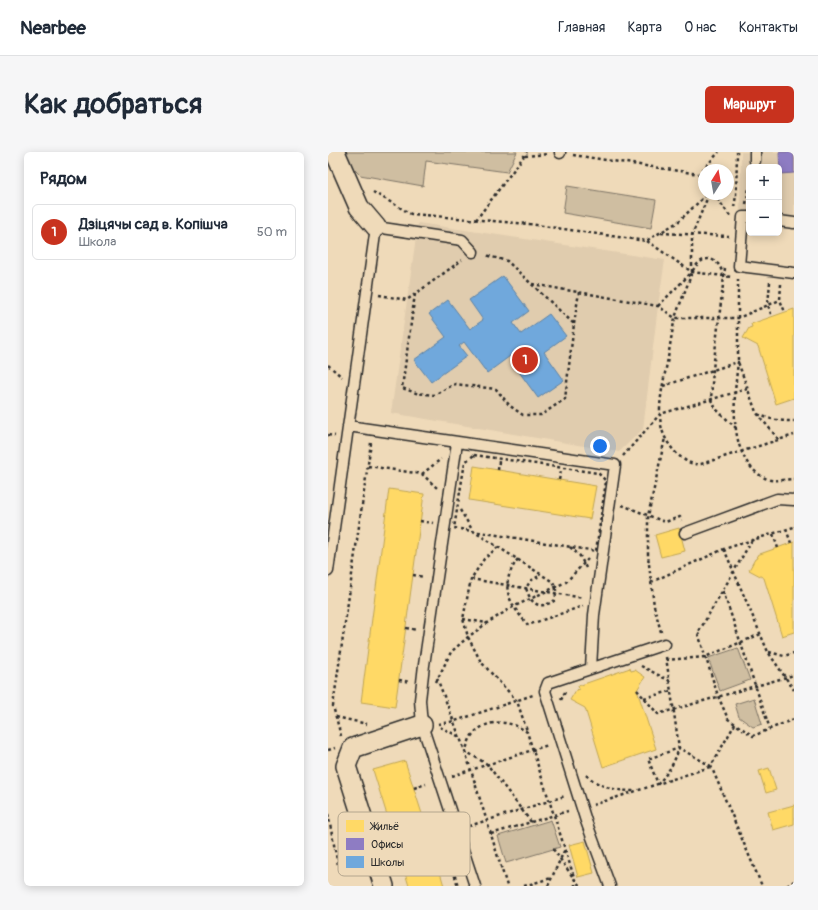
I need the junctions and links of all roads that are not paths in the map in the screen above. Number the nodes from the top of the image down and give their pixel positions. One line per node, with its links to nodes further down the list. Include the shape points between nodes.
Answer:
1 (335, 152): 5 (street, via 359,207)
2 (746, 216): 7 (lane, via 743,216 738,266)
3 (782, 221): 4 (lane)
4 (794, 223)
5 (376, 227): 6 (lane, via 462,240); 8 (lane)
6 (473, 252)
7 (794, 273)
8 (348, 426): 9 (lane); 12 (lane)
9 (457, 442): 14 (lane, via 615,465 594,615); 15 (lane, via 424,665 420,700)
10 (794, 500): 11 (lane, via 777,499)
11 (685, 533)
12 (328, 570)
13 (665, 644): 14 (lane)
14 (591, 668): 22 (lane, via 548,683 545,691)
15 (422, 725): 16 (street, via 353,748 346,766); 17 (lane)
16 (361, 812)
17 (451, 812)
18 (470, 870): 21 (lane)
19 (381, 876): 20 (street)
20 (384, 886)
21 (475, 886)
22 (610, 886)

